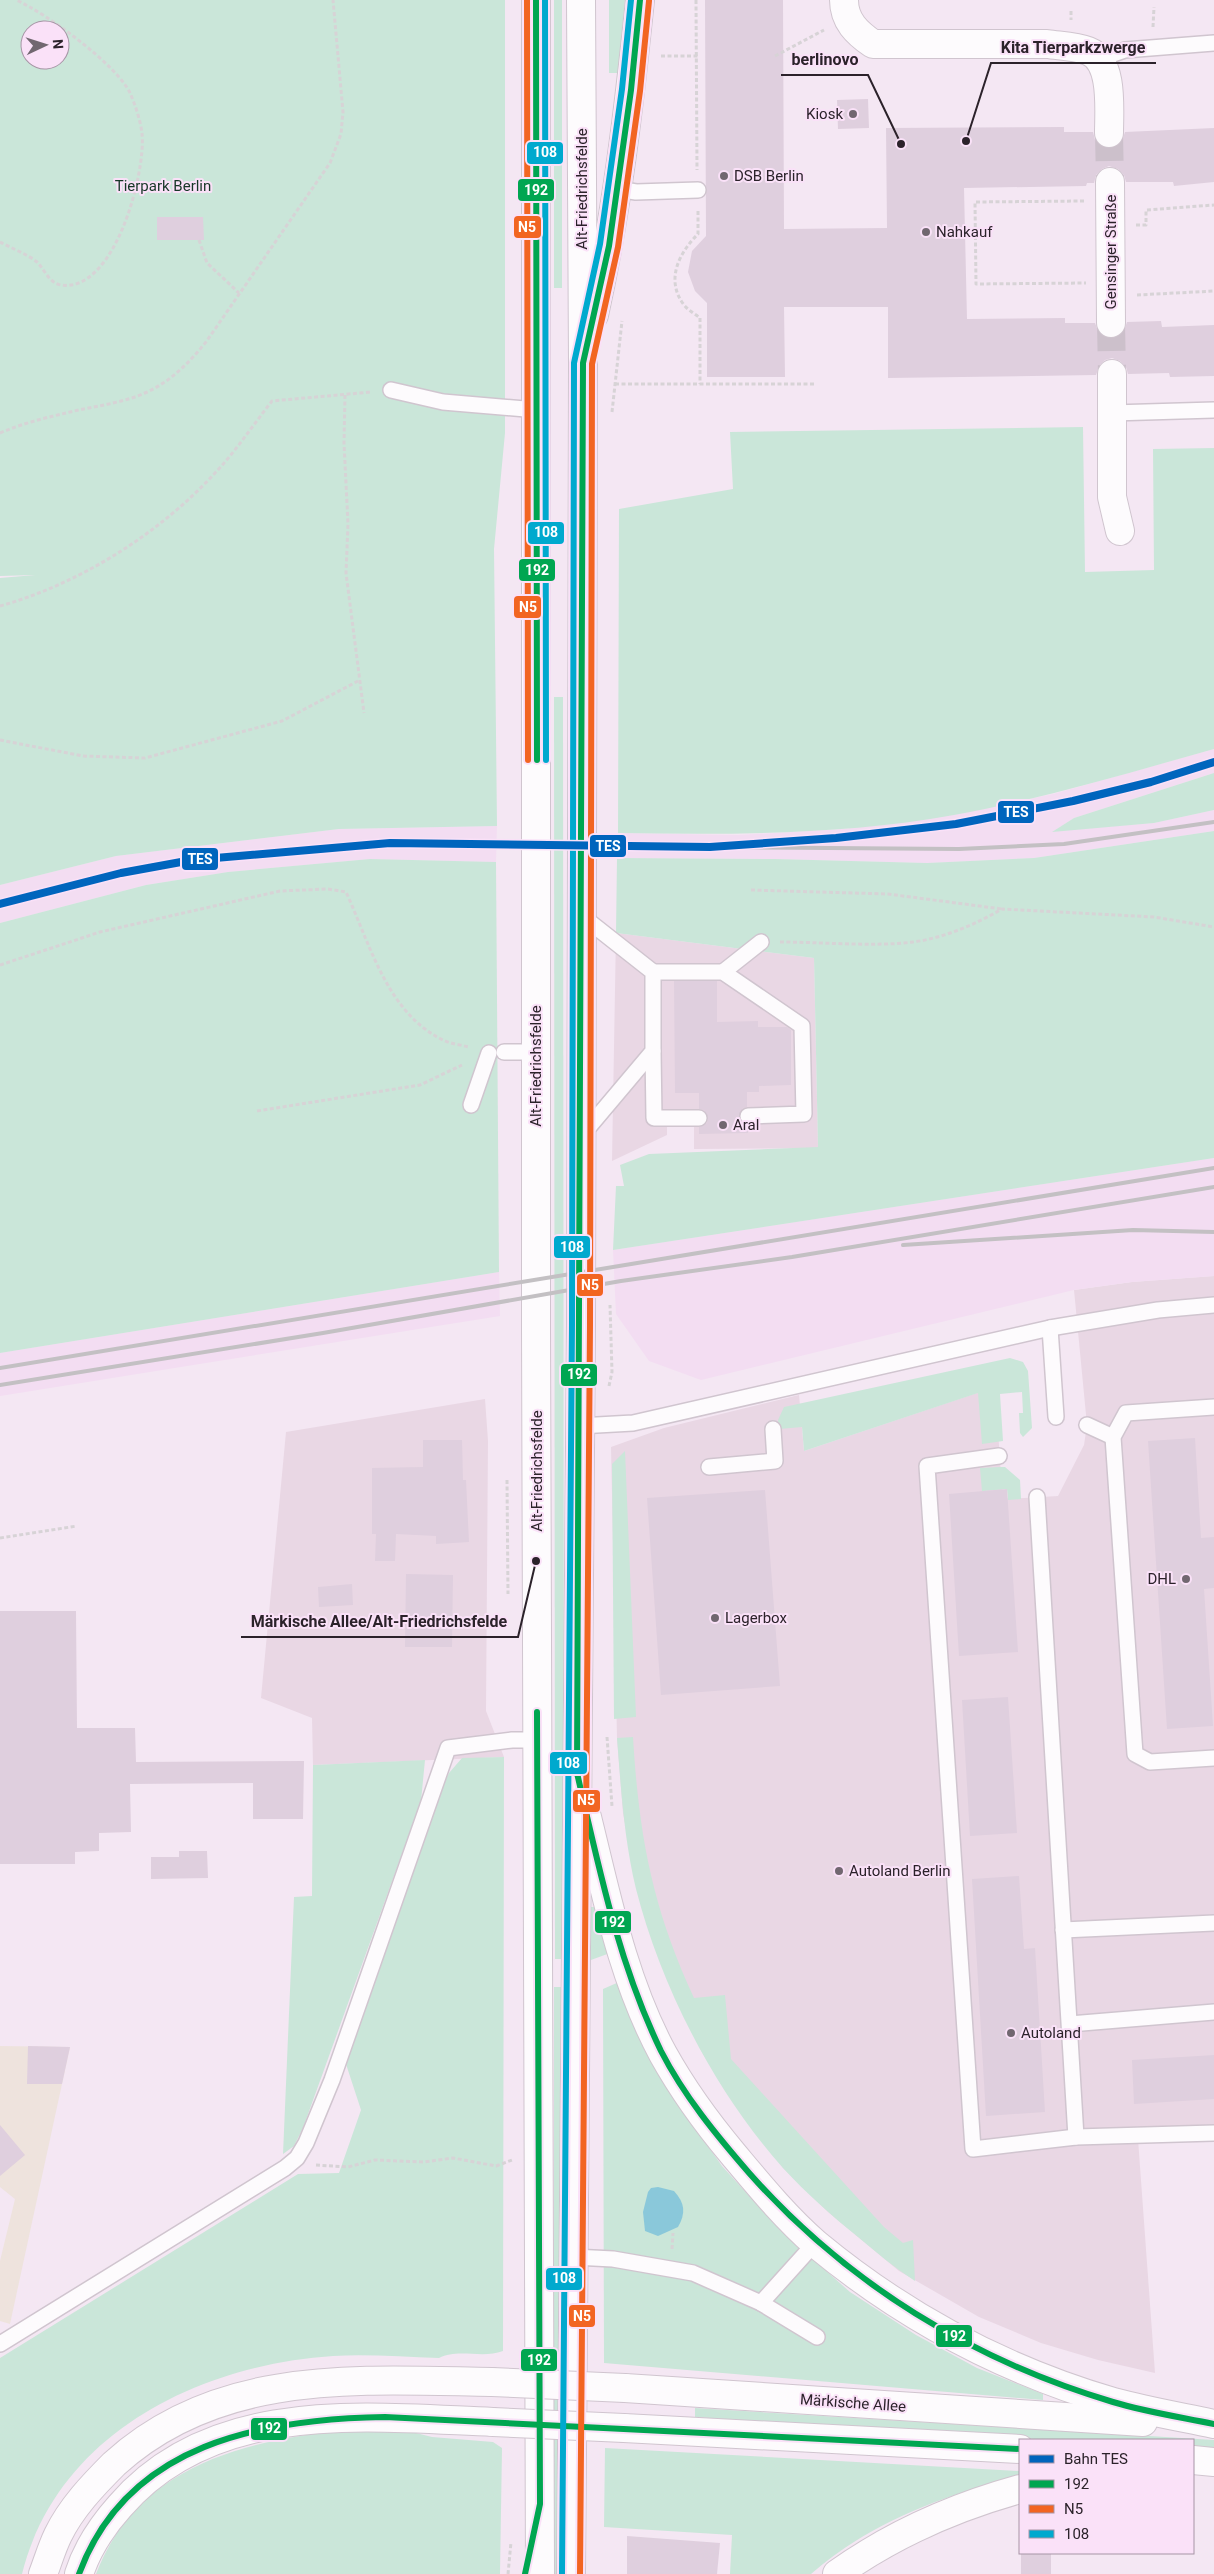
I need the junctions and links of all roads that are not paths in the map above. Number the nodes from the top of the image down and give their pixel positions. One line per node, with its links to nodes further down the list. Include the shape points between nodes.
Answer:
1 (536, 0): 15 (main road, Alt-Friedrichsfelde)
2 (581, 0): 12 (main road, Alt-Friedrichsfelde)
3 (640, 0): 8 (main road)
4 (845, 9): 6 (main road, via 859,34 873,44 1046,44 1090,51)
5 (1214, 42): 6 (lane, via 1125,50)
6 (1099, 58): 7 (main road, via 1109,90)
7 (1109, 132)
8 (618, 189): 9 (lane, via 636,192); 12 (main road)
9 (698, 190)
10 (1102, 192): 11 (main road, Gensinger Straße, via 1112,226)
11 (1111, 323)
12 (583, 363): 19 (main road, Alt-Friedrichsfelde)
13 (1112, 374): 17 (main road)
14 (392, 390): 15 (lane, via 443,402)
15 (537, 410): 24 (main road, Alt-Friedrichsfelde)
16 (1214, 410): 17 (lane)
17 (1112, 413): 18 (main road, via 1112,497)
18 (1120, 531)
19 (582, 916): 21 (lane); 28 (main road, Alt-Friedrichsfelde)
20 (761, 942): 22 (lane)
21 (653, 972): 22 (lane); 23 (lane)
22 (723, 972): 26 (lane, via 802,1026 804,1114)
23 (653, 1051): 27 (lane, via 654,1118); 28 (lane)
24 (536, 1052): 25 (lane, via 497,1052); 40 (main road, Alt-Friedrichsfelde)
25 (471, 1104)
26 (748, 1116)
27 (699, 1118)
28 (580, 1136): 34 (main road, Alt-Friedrichsfelde)
29 (1214, 1304): 30 (lane)
30 (1050, 1328): 32 (lane); 34 (lane, via 633,1423)
31 (1214, 1407): 36 (lane, via 1126,1414)
32 (1056, 1417)
33 (1088, 1425): 36 (lane)
34 (579, 1426): 42 (main road, Alt-Friedrichsfelde)
35 (773, 1429): 38 (lane, via 775,1461)
36 (1113, 1437): 41 (lane, via 1135,1754 1150,1762)
37 (999, 1456): 48 (lane, via 928,1466 974,2149)
38 (709, 1467)
39 (1037, 1497): 44 (lane)
40 (537, 1740): 53 (lane, via 448,1748 332,2080 297,2158); 61 (main road, Alt-Friedrichsfelde)
41 (1214, 1758)
42 (577, 1773): 49 (main road, via 624,1963 663,2054 702,2117 786,2214); 50 (main road, Alt-Friedrichsfelde)
43 (1214, 1923): 44 (lane)
44 (1063, 1930): 46 (lane)
45 (1214, 2012): 46 (lane)
46 (1070, 2024): 48 (lane)
47 (1214, 2134): 48 (lane)
48 (1076, 2137)
49 (816, 2243): 51 (lane); 54 (main road, via 882,2295 933,2327 985,2352 1054,2382 1114,2402)
50 (574, 2257): 51 (lane, via 613,2259 693,2273); 66 (main road, Alt-Friedrichsfelde)
51 (762, 2302): 52 (lane)
52 (817, 2337)
53 (0, 2344)
54 (1214, 2425): 62 (main road, Märkische Allee, bridge, via 492,2382 358,2380 282,2387 220,2400 169,2424 130,2450 91,2486 58,2534)
55 (1019, 2449): 63 (main road, bridge, via 493,2422 341,2417 285,2422 242,2431 196,2448 158,2469 132,2492 95,2540)
56 (1194, 2460): 57 (main road)
57 (1214, 2462)
58 (1214, 2469): 59 (main road)
59 (1194, 2470)
60 (1019, 2489): 67 (main road, via 934,2518)
61 (540, 2504): 64 (main road); 65 (main road)
62 (43, 2574)
63 (79, 2574)
64 (525, 2574)
65 (540, 2574)
66 (571, 2574)
67 (837, 2574)

